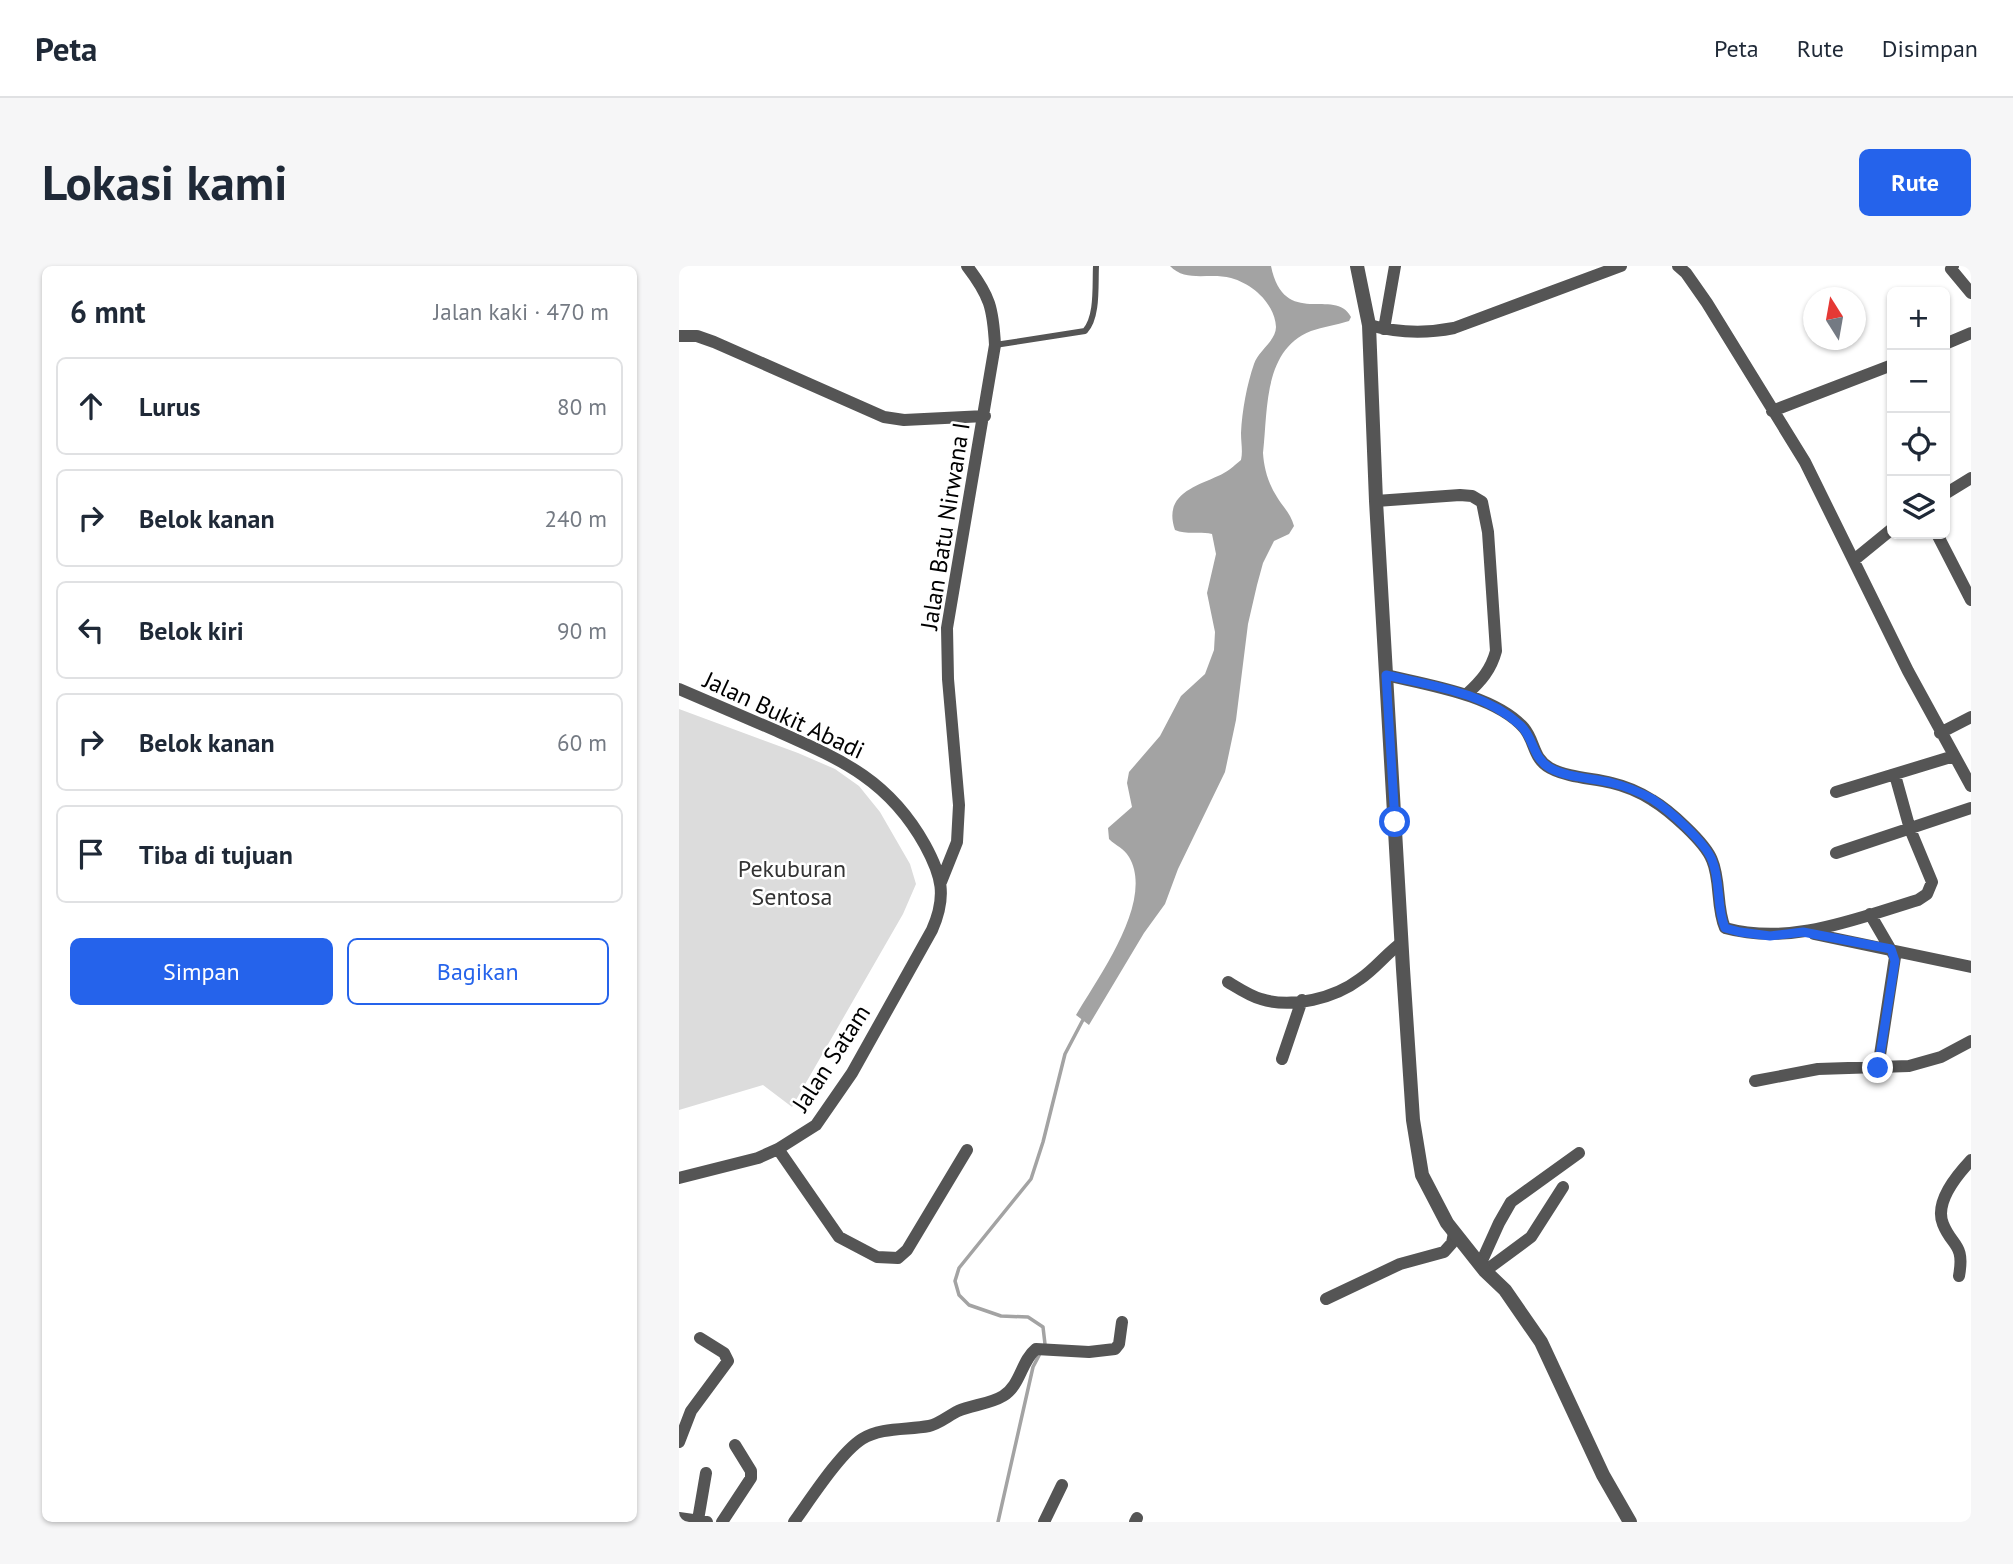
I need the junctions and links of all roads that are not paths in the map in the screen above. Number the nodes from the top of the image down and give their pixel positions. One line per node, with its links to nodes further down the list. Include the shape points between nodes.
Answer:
1 (967, 266): 14 (street, Jalan Batu Nirwana I, via 986,290)
2 (1096, 266): 14 (lane, via 1092,316 1085,331)
3 (1357, 266): 9 (street)
4 (1395, 266): 10 (street)
5 (1621, 266): 10 (street, via 1454,328 1427,333)
6 (1678, 266): 16 (street, via 1707,303)
7 (1953, 266): 8 (street)
8 (1971, 293)
9 (1369, 325): 10 (street); 20 (street)
10 (1384, 329)
11 (1971, 333): 13 (street)
12 (679, 336): 17 (street, via 697,336 884,417)
13 (1950, 342)
14 (995, 345): 17 (street, Jalan Batu Nirwana I)
15 (1887, 367): 16 (street)
16 (1772, 411): 23 (street, via 1805,462)
17 (985, 416): 37 (street, Jalan Batu Nirwana I, via 947,628 960,805 957,842)
18 (1971, 478): 19 (street)
19 (1950, 491)
20 (1376, 501): 25 (street); 27 (street, via 1460,495 1482,502 1496,651 1485,677)
21 (1887, 533): 23 (street)
22 (1940, 539): 24 (street)
23 (1854, 560): 29 (street)
24 (1971, 600)
25 (1386, 675): 27 (street); 40 (street)
26 (679, 689): 37 (street, Jalan Bukit Abadi, via 818,748 857,770 906,813 938,868)
27 (1467, 694): 39 (street, via 1511,716 1526,730 1537,757 1549,767 1652,799 1677,821 1712,860 1725,928 1770,936)
28 (1971, 717): 29 (street)
29 (1940, 733): 30 (street)
30 (1954, 756): 31 (street); 32 (street)
31 (1895, 775): 33 (street); 35 (street)
32 (1971, 786)
33 (1836, 792)
34 (1971, 808): 35 (street)
35 (1910, 829): 36 (street); 38 (street, via 1932,882 1930,891 1918,900)
36 (1836, 853)
37 (941, 882): 49 (street, Jalan Satam, via 932,930 852,1073 816,1125)
38 (1870, 915): 39 (street); 41 (street)
39 (1803, 932): 41 (street)
40 (1401, 943): 44 (street, via 1340,992); 55 (street, via 1413,1120 1422,1175)
41 (1891, 949): 42 (street); 47 (street, via 1895,961)
42 (1971, 967)
43 (1228, 982): 44 (street, via 1261,999)
44 (1302, 1000): 46 (street)
45 (1971, 1041): 47 (street, via 1923,1063)
46 (1282, 1059)
47 (1878, 1068): 48 (street, via 1818,1069)
48 (1755, 1081)
49 (778, 1149): 50 (street, via 839,1237 869,1254 891,1259 907,1250); 53 (street, Jalan Satam)
50 (967, 1150)
51 (1579, 1153): 56 (street, via 1511,1202)
52 (1971, 1160): 57 (street, via 1955,1178 1941,1213 1944,1228 1959,1251)
53 (679, 1178)
54 (1563, 1187): 56 (street, via 1531,1237)
55 (1454, 1233): 56 (street); 58 (street, via 1444,1252 1400,1264)
56 (1483, 1268): 70 (street, via 1506,1290 1541,1342)
57 (1959, 1276)
58 (1326, 1298)
59 (1122, 1322): 68 (street, via 1115,1349 1038,1349 1030,1354 1011,1390 1000,1398 932,1425 870,1435 859,1441)
60 (700, 1338): 61 (street, via 724,1353 728,1361 691,1411)
61 (679, 1442)
62 (735, 1445): 67 (street, via 751,1478)
63 (706, 1473): 66 (street)
64 (1062, 1485): 69 (street)
65 (679, 1518): 66 (street)
66 (703, 1521)
67 (722, 1522)
68 (794, 1522)
69 (1044, 1522)
70 (1630, 1522)

